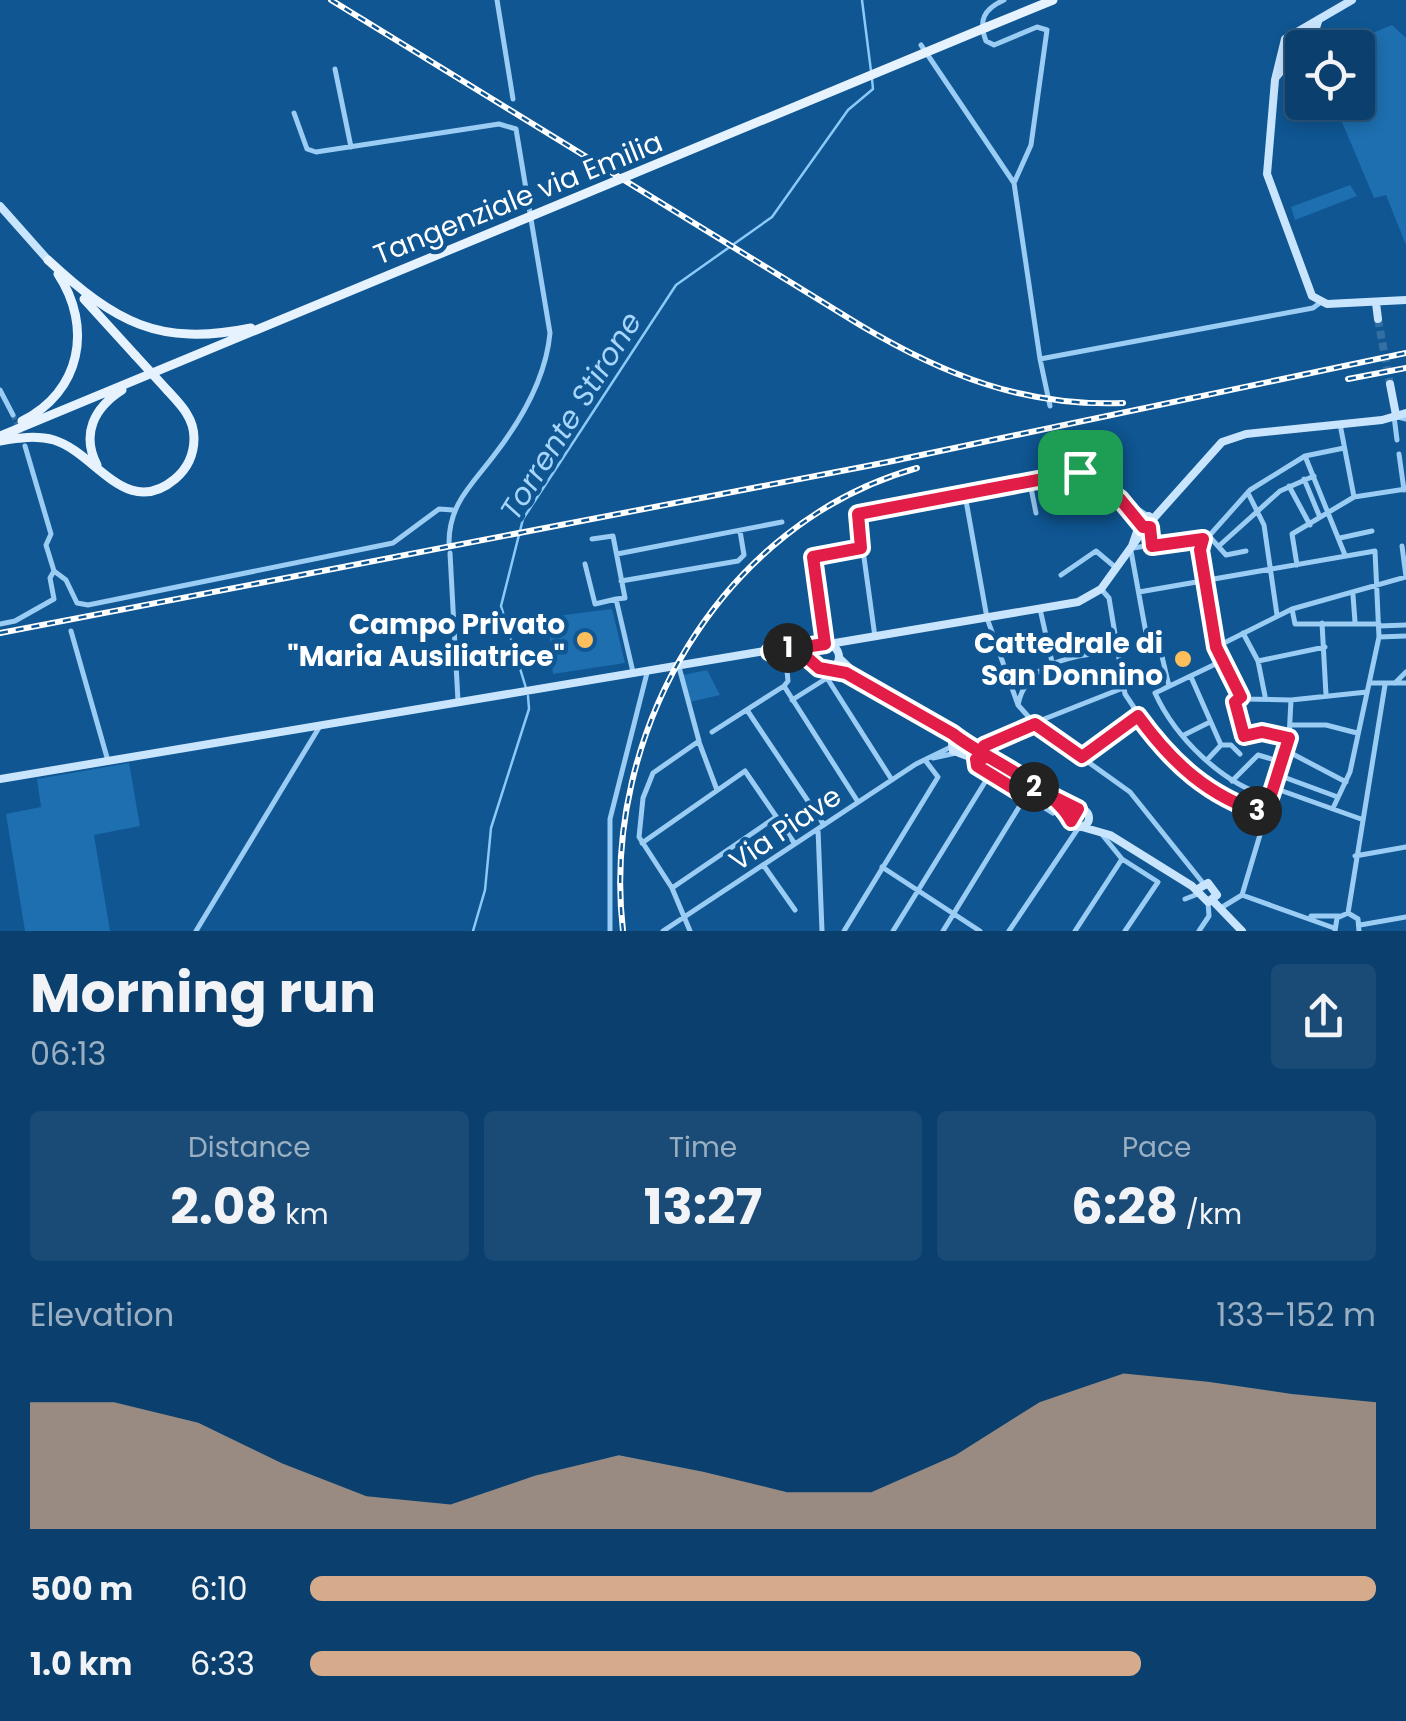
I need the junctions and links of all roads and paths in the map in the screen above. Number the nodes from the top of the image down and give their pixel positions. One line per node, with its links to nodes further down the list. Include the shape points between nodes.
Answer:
1 (497, 0): 13 (street)
2 (1004, 0): 16 (street, via 986,10 986,40 994,45 1047,30 1031,145)
3 (1052, 0): 25 (main road, Tangenziale via Emilia, bridge)
4 (1352, 0): 5 (main road)
5 (1319, 19): 6 (main road); 7 (main road)
6 (1300, 30)
7 (1315, 30)
8 (1284, 44): 12 (main road)
9 (921, 45): 16 (street)
10 (1285, 66): 12 (main road)
11 (335, 69): 15 (street)
12 (1275, 80): 19 (main road, via 1267,174)
13 (513, 99)
14 (294, 113): 15 (street, via 307,148)
15 (350, 147): 53 (street, via 499,124 516,130 550,333 548,362 509,435)
16 (1014, 184): 26 (street)
17 (0, 206): 18 (main road)
18 (48, 260): 25 (main road, via 89,298 146,330 202,336); 34 (main road, via 76,306 78,350 56,397); 43 (main road, bridge, via 190,417 194,434 187,466 166,485 125,489)
19 (1312, 296): 21 (main road); 23 (street)
20 (1406, 300): 22 (main road)
21 (1322, 302): 22 (main road); 23 (street)
22 (1376, 303): 24 (main road)
23 (1299, 310): 26 (street)
24 (1378, 319)
25 (272, 323): 27 (main road, Tangenziale via Emilia)
26 (1040, 359): 30 (street)
27 (141, 378): 34 (main road, Tangenziale via Emilia); 43 (main road, via 102,404 92,424 90,452)
28 (1390, 384): 32 (main road)
29 (0, 390): 31 (street)
30 (1050, 406)
31 (13, 415)
32 (1400, 416): 33 (main road); 35 (street)
33 (1340, 424): 38 (street); 57 (main road, via 1222,442 1174,500)
34 (0, 437): 43 (main road, via 54,440)
35 (1397, 440)
36 (1060, 442): 42 (street)
37 (26, 446): 79 (street, via 52,534 46,544)
38 (1344, 448): 40 (street); 51 (street)
39 (1399, 454): 41 (street)
40 (1305, 456): 44 (street); 49 (street)
41 (1404, 470): 48 (street)
42 (1080, 472): 46 (street); 57 (street)
43 (104, 476)
44 (1314, 476): 45 (street); 54 (street)
45 (1304, 480): 47 (street); 56 (street)
46 (1030, 483): 50 (street); 55 (street)
47 (1289, 486): 52 (street); 59 (street)
48 (1405, 489): 51 (street)
49 (1248, 492): 52 (street); 62 (street)
50 (966, 495): 69 (street, via 858,514); 92 (street)
51 (1354, 497): 54 (street)
52 (1258, 508): 66 (street); 78 (street)
53 (453, 510): 65 (street); 79 (street, via 439,508 393,542 88,605 77,603)
54 (1330, 511): 56 (street); 63 (street)
55 (1036, 513)
56 (1319, 515): 59 (street)
57 (1146, 521): 67 (street); 70 (main road)
58 (782, 522): 60 (street)
59 (1310, 525): 76 (street, via 1292,534)
60 (740, 531): 73 (street); 82 (street, via 744,555 738,562)
61 (1372, 531): 63 (street)
62 (1206, 538): 66 (street); 67 (street); 83 (street, via 1200,550)
63 (1340, 538): 74 (street)
64 (592, 539): 73 (street, via 613,536)
65 (448, 543)
66 (1220, 545): 71 (street, via 1226,555)
67 (1152, 546): 70 (street)
68 (1402, 546): 81 (street)
69 (861, 548): 101 (street); 104 (street, via 813,557)
70 (1132, 550): 77 (main road); 86 (street)
71 (1246, 551)
72 (450, 553): 135 (street)
73 (617, 554): 82 (street)
74 (1345, 556): 76 (street); 84 (street, via 1375,551)
75 (585, 564): 88 (street, via 595,604)
76 (1297, 565): 78 (street)
77 (1117, 569): 80 (street, via 1096,551); 85 (main road)
78 (1271, 570): 83 (street); 91 (street)
79 (54, 571): 94 (street, via 54,599 47,606)
80 (1060, 575)
81 (1406, 577): 84 (street)
82 (622, 581): 88 (street, via 625,598)
83 (1205, 581): 86 (street); 105 (street)
84 (1379, 586): 87 (street); 96 (street)
85 (1101, 589): 89 (main road, via 1078,602); 107 (street)
86 (1139, 592): 127 (street, via 1148,644 1160,648)
87 (1353, 595): 90 (street); 93 (street)
88 (616, 600): 119 (street)
89 (1040, 608): 92 (main road); 113 (street)
90 (1292, 609): 91 (street); 95 (street, via 1295,624)
91 (1278, 614): 99 (street)
92 (988, 618): 101 (main road); 136 (street)
93 (1355, 622): 95 (street); 96 (street)
94 (0, 624)
95 (1322, 624): 106 (street)
96 (1379, 625): 97 (street); 102 (street)
97 (1406, 625)
98 (71, 631): 157 (street)
99 (1243, 634): 105 (street); 112 (street)
100 (1406, 636): 102 (street)
101 (875, 637): 103 (main road)
102 (1378, 637): 122 (street)
103 (860, 639): 104 (main road); 109 (main road)
104 (824, 645): 108 (main road); 109 (main road); 114 (main road)
105 (1216, 647): 111 (street)
106 (1325, 647): 112 (street); 130 (street)
107 (1120, 649): 113 (street); 128 (street)
108 (770, 652): 114 (main road, via 793,652); 115 (main road)
109 (839, 656): 116 (main road); 121 (main road)
110 (786, 660): 126 (street)
111 (1224, 660): 120 (street); 133 (street)
112 (1258, 661): 131 (street)
113 (1052, 662): 136 (street, via 1029,679)
114 (814, 663): 116 (main road)
115 (679, 668): 117 (main road); 148 (street)
116 (830, 669): 121 (main road)
117 (647, 672): 119 (main road); 206 (street, via 610,819)
118 (1406, 672): 124 (street)
119 (633, 675): 135 (main road)
120 (1191, 677): 127 (street); 139 (street)
121 (863, 681): 150 (main road)
122 (1369, 683): 125 (street); 129 (street)
123 (1406, 683): 124 (street)
124 (1395, 684): 125 (street)
125 (1385, 685): 179 (street)
126 (784, 686): 132 (street); 137 (street)
127 (1169, 686): 145 (street, via 1155,693)
128 (1123, 688): 138 (street); 140 (street, Via Piave)
129 (1367, 692): 130 (street); 144 (street)
130 (1326, 696): 134 (street)
131 (1266, 697): 133 (street); 134 (street)
132 (792, 700): 162 (street, via 826,678); 171 (street)
133 (1238, 700): 147 (street, via 1244,736)
134 (1291, 700): 141 (street)
135 (458, 704): 142 (main road)
136 (1018, 706): 140 (street)
137 (747, 710): 143 (street); 181 (street)
138 (1138, 716): 153 (street); 176 (street, via 1170,757 1216,795)
139 (1209, 722): 145 (street); 149 (street)
140 (1035, 724): 146 (street, Via Piave); 153 (street)
141 (1292, 725): 144 (street); 147 (street)
142 (320, 726): 157 (main road); 205 (street)
143 (712, 732)
144 (1358, 733): 164 (street)
145 (1184, 735): 156 (street)
146 (998, 738): 150 (street, Via Piave); 154 (street, via 984,746)
147 (1289, 738): 151 (street)
148 (699, 742): 167 (street); 183 (street, via 653,773 643,798)
149 (1221, 745): 152 (street); 156 (street)
150 (959, 747): 154 (main road); 155 (street, Via Piave)
151 (1286, 751): 158 (street); 164 (street)
152 (1240, 754)
153 (1082, 757): 190 (street, via 1151,814)
154 (981, 758): 159 (street, via 977,766); 165 (main road)
155 (928, 759): 162 (street, Via Piave); 189 (street, via 938,777)
156 (1207, 760): 163 (street)
157 (108, 761): 161 (main road)
158 (1282, 762): 160 (street); 163 (street, via 1258,754)
159 (990, 774): 169 (street); 192 (street)
160 (1278, 775): 166 (street); 168 (street)
161 (0, 780)
162 (892, 780): 171 (street, Via Piave)
163 (1232, 780): 170 (street)
164 (1346, 782): 168 (street)
165 (1032, 786): 169 (street); 172 (main road)
166 (1274, 788): 170 (street); 173 (street)
167 (717, 790): 177 (street, via 745,771); 183 (street)
168 (1336, 794): 173 (street)
169 (1026, 796): 175 (street); 198 (street)
170 (1270, 797): 176 (street)
171 (858, 802): 181 (street, Via Piave)
172 (1059, 804): 174 (main road); 180 (main road)
173 (1334, 806): 179 (street)
174 (1078, 809): 178 (main road); 180 (main road)
175 (1054, 814)
176 (1265, 814): 193 (street)
177 (776, 816): 184 (street); 191 (street)
178 (1089, 816): 180 (main road); 182 (main road)
179 (1362, 819): 186 (street)
180 (1076, 825): 182 (main road); 214 (street)
181 (821, 827): 184 (street, Via Piave); 209 (street)
182 (1098, 829): 187 (street); 190 (main road)
183 (642, 844): 191 (street)
184 (795, 844): 188 (street, Via Piave)
185 (1406, 847): 186 (street)
186 (1355, 856): 197 (street)
187 (1122, 859): 215 (street); 216 (street, via 1158,882)
188 (764, 866): 196 (street); 202 (street, Via Piave)
189 (882, 868): 192 (street); 210 (street)
190 (1198, 887): 194 (street); 195 (main road); 195 (main road, via 1215,889)
191 (672, 888): 202 (street)
192 (918, 891): 198 (street); 211 (street)
193 (1242, 895): 195 (street); 199 (street)
194 (1185, 900)
195 (1216, 902): 217 (street); 218 (main road)
196 (795, 910)
197 (1348, 913): 200 (street); 203 (street)
198 (954, 914): 212 (street); 213 (street)
199 (1308, 916): 200 (street); 204 (street)
200 (1339, 916): 204 (street)
201 (1406, 917): 203 (street)
202 (686, 919): 207 (street, Via Piave); 208 (street)
203 (1360, 928)
204 (1334, 929)
205 (196, 931)
206 (610, 931)
207 (664, 931)
208 (690, 931)
209 (822, 931)
210 (844, 931)
211 (892, 931)
212 (943, 931)
213 (980, 931)
214 (1009, 931)
215 (1075, 931)
216 (1125, 931)
217 (1199, 931)
218 (1242, 931)

